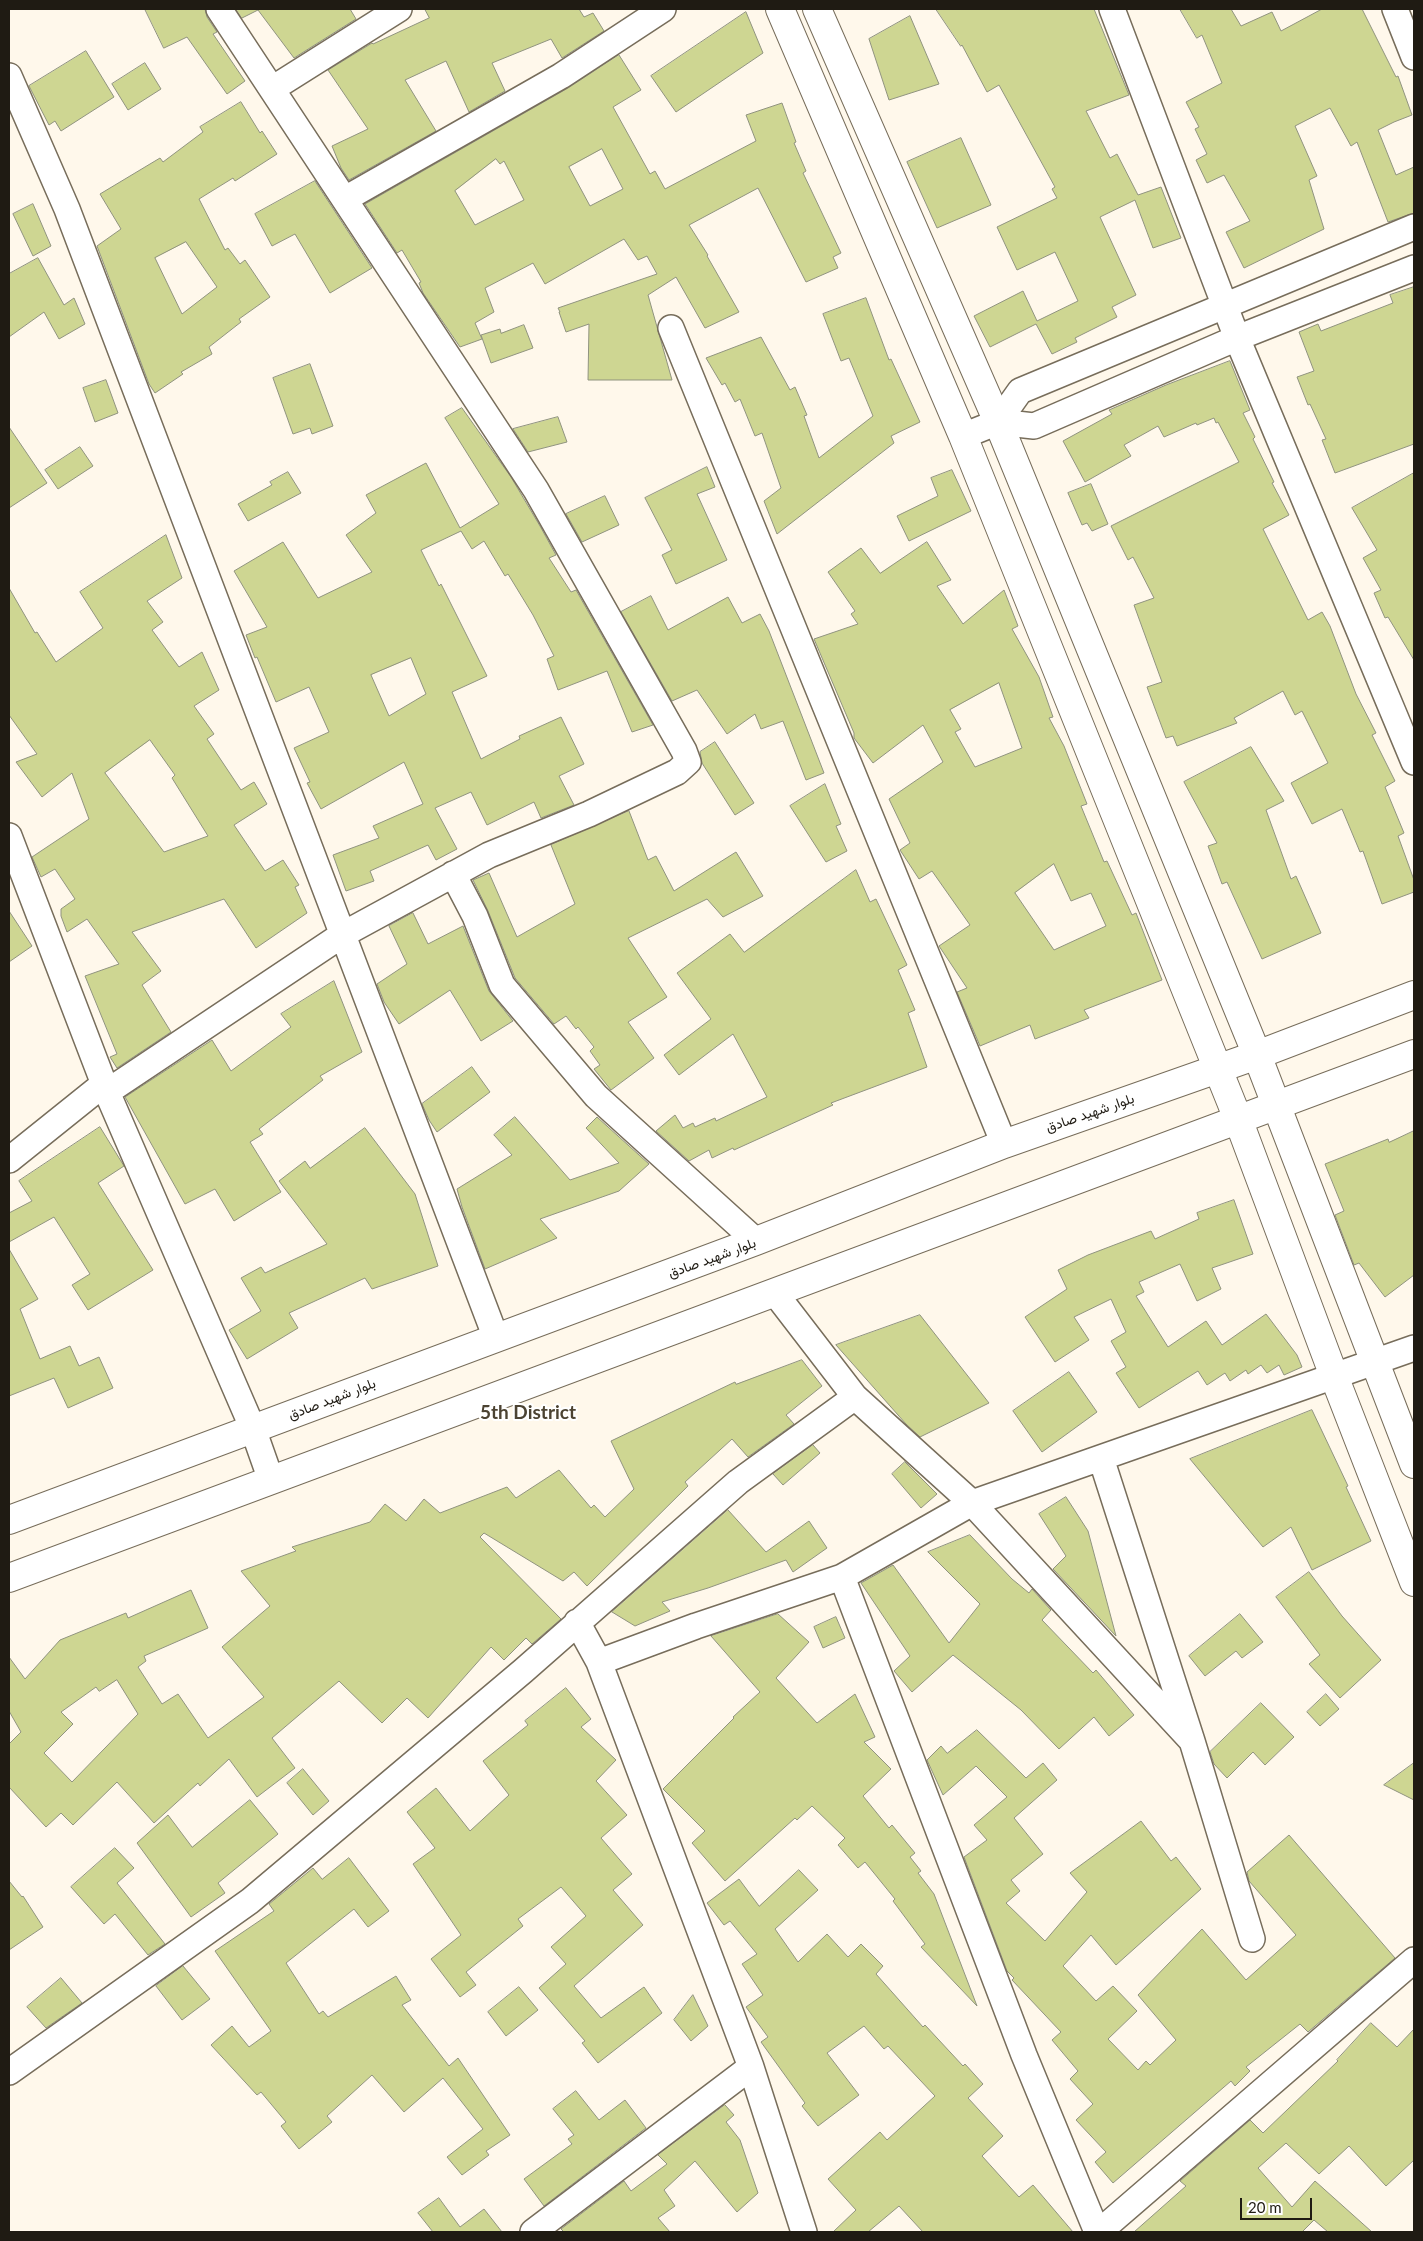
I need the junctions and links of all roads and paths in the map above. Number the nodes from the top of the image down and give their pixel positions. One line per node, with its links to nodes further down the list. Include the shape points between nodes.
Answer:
1 (219, 9): 10 (street)
2 (399, 9): 10 (street)
3 (662, 9): 11 (street, via 561,76)
4 (780, 9): 18 (street)
5 (817, 9): 17 (street)
6 (1112, 9): 14 (street)
7 (1395, 9): 8 (street)
8 (1414, 57)
9 (9, 76): 22 (street, via 67,209)
10 (272, 90): 11 (street)
11 (345, 199): 21 (street, via 536,490 688,762 678,772 589,814 489,854)
12 (1414, 227): 14 (street)
13 (1414, 268): 16 (street)
14 (1225, 304): 16 (street); 17 (street, via 1020,391)
15 (671, 328): 30 (street)
16 (1237, 338): 17 (street, via 1034,426); 19 (street)
17 (998, 422): 18 (street); 25 (street)
18 (963, 436): 26 (street)
19 (1414, 762)
20 (9, 836): 27 (street)
21 (452, 874): 22 (street); 32 (street, via 475,916 502,985 596,1096)
22 (342, 935): 27 (street); 34 (street)
23 (1414, 995): 25 (street, بلوار شهید صادق)
24 (1414, 1054): 28 (street)
25 (1257, 1055): 26 (street, بلوار شهید صادق); 28 (street)
26 (1218, 1069): 29 (street); 30 (street, بلوار شهید صادق)
27 (106, 1087): 31 (street); 39 (street)
28 (1278, 1106): 29 (street); 36 (street)
29 (1238, 1119): 33 (street); 37 (street)
30 (1004, 1144): 32 (street, بلوار شهید صادق)
31 (9, 1160)
32 (756, 1241): 34 (street, بلوار شهید صادق)
33 (775, 1293): 38 (street); 42 (street)
34 (496, 1338): 39 (street, بلوار شهید صادق)
35 (1414, 1348): 36 (street)
36 (1375, 1361): 37 (street); 41 (street)
37 (1334, 1376): 40 (street); 47 (street)
38 (855, 1397): 43 (street); 48 (street, via 738,1482)
39 (253, 1430): 42 (street); 44 (street, بلوار شهید صادق)
40 (1101, 1458): 43 (street); 50 (street)
41 (1414, 1464)
42 (271, 1480): 45 (street)
43 (972, 1503): 46 (street); 50 (street)
44 (9, 1520)
45 (9, 1578)
46 (842, 1578): 49 (street); 57 (street, via 1017,2037)
47 (1414, 1582)
48 (578, 1622): 49 (street); 54 (street, via 250,1901)
49 (599, 1662): 53 (street)
50 (1192, 1741): 51 (street)
51 (1252, 1939)
52 (1414, 1960): 57 (street)
53 (751, 2067): 55 (street); 56 (street)
54 (9, 2072)
55 (533, 2232)
56 (804, 2232)
57 (1098, 2232)

